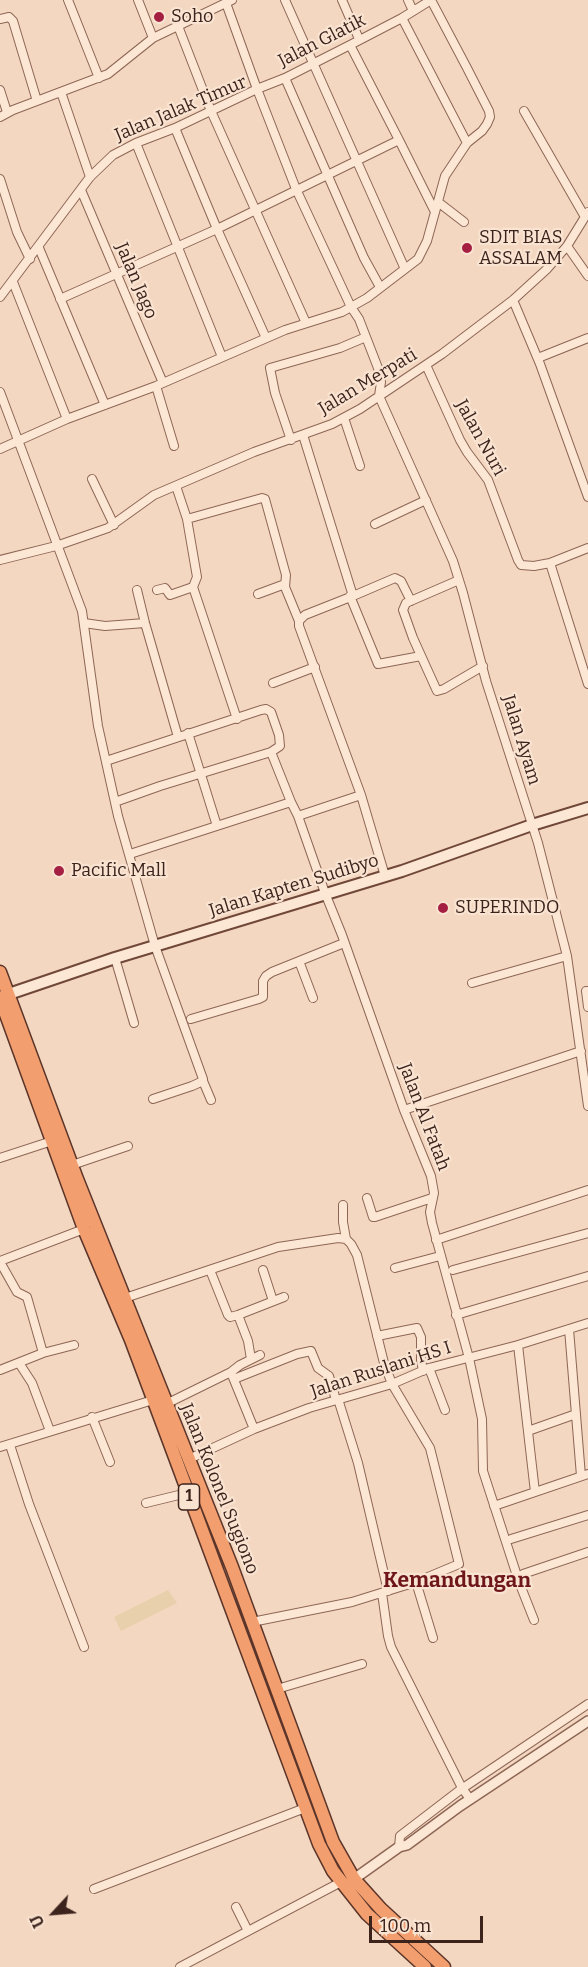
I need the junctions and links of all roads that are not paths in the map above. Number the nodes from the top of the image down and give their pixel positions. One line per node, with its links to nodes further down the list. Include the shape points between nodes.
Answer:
1 (68, 0): 16 (street)
2 (138, 0): 12 (street)
3 (285, 0): 15 (street)
4 (342, 0): 13 (street)
5 (408, 0): 8 (street)
6 (431, 0): 8 (street, Jalan Glatik); 28 (street, via 489,111 487,124)
7 (229, 2): 11 (street); 18 (street)
8 (413, 10): 10 (street, Jalan Glatik)
9 (1, 16): 21 (street, via 13,21)
10 (402, 18): 13 (street, Jalan Glatik); 28 (street)
11 (178, 26): 12 (street); 22 (street)
12 (153, 38): 16 (street)
13 (359, 39): 14 (street, Jalan Glatik)
14 (350, 45): 15 (street, Jalan Glatik); 26 (street)
15 (314, 63): 17 (street, Jalan Glatik); 29 (street)
16 (99, 78): 20 (street)
17 (285, 78): 18 (street, Jalan Glatik); 30 (street)
18 (257, 89): 22 (street, Jalan Jalak Timur); 33 (street, Jalan Jalak Timur)
19 (0, 90): 24 (street)
20 (61, 92): 21 (street); 31 (street)
21 (37, 101): 24 (street)
22 (211, 111): 25 (street, Jalan Jalak Timur); 36 (street)
23 (524, 111): 37 (street)
24 (3, 115)
25 (175, 128): 27 (street, Jalan Jalak Timur); 39 (street)
26 (399, 140): 29 (street); 35 (street)
27 (136, 143): 31 (street, Jalan Jalak Timur, via 113,155); 40 (street)
28 (467, 143): 35 (street, via 445,176)
29 (356, 161): 30 (street); 44 (street)
30 (327, 175): 33 (street); 48 (street)
31 (90, 177): 34 (street, Jalan Jalak Timur)
32 (0, 179): 43 (street)
33 (296, 189): 36 (street); 52 (street, Jalan Jalak Timur)
34 (81, 190): 42 (street, Jalan Jalak Timur); 45 (street, Jalan Jago)
35 (436, 206): 38 (street); 44 (street, via 422,254)
36 (254, 209): 39 (street); 53 (street)
37 (587, 214): 41 (street, Jalan Merpati)
38 (464, 222)
39 (217, 229): 40 (street); 55 (street)
40 (178, 246): 45 (street); 57 (street)
41 (567, 246): 46 (street); 51 (street, Jalan Merpati)
42 (39, 248): 43 (street, Jalan Jalak Timur); 50 (street)
43 (30, 259): 47 (street, Jalan Jalak Timur)
44 (405, 269): 48 (street)
45 (116, 272): 50 (street); 60 (street, Jalan Jago)
46 (587, 272)
47 (13, 282): 49 (street, Jalan Jalak Timur); 65 (street)
48 (380, 287): 52 (street)
49 (0, 297)
50 (60, 299): 63 (street)
51 (513, 300): 58 (street); 59 (street, Jalan Merpati)
52 (351, 307): 53 (street); 54 (street, Jalan Jalak Timur)
53 (306, 323): 55 (street)
54 (366, 337): 62 (street, Jalan Jalak Timur, via 381,382); 68 (street, via 270,368)
55 (266, 338): 57 (street)
56 (588, 338): 58 (street)
57 (222, 357): 60 (street)
58 (538, 358): 73 (street)
59 (426, 365): 62 (street, Jalan Merpati); 83 (street, Jalan Nuri, via 464,446 488,480 521,565)
60 (159, 385): 63 (street); 69 (street, Jalan Jago)
61 (0, 392): 67 (street)
62 (379, 396): 64 (street, Jalan Merpati); 76 (street, Jalan Ayam)
63 (105, 405): 65 (street)
64 (344, 418): 66 (street, Jalan Merpati); 71 (street)
65 (67, 419): 67 (street)
66 (303, 435): 68 (street, Jalan Merpati); 90 (street)
67 (18, 440): 70 (street); 80 (street)
68 (291, 440): 74 (street, Jalan Merpati)
69 (174, 446)
70 (0, 449)
71 (360, 466)
72 (92, 480): 79 (street)
73 (585, 480): 75 (street)
74 (176, 486): 77 (street); 79 (street, Jalan Merpati, via 143,502)
75 (588, 497)
76 (426, 500): 78 (street); 84 (street, Jalan Ayam)
77 (187, 519): 85 (street, via 264,498 286,575); 86 (street, via 197,577)
78 (375, 524)
79 (114, 525): 80 (street, Jalan Merpati)
80 (56, 546): 82 (street, Jalan Merpati); 94 (street, via 78,598)
81 (588, 548): 83 (street)
82 (0, 560)
83 (550, 563): 99 (street)
84 (459, 580): 91 (street); 96 (street, Jalan Ayam)
85 (285, 584): 89 (street); 92 (street)
86 (193, 587): 88 (street, via 170,595 165,588); 100 (street)
87 (137, 590): 93 (street)
88 (157, 590)
89 (258, 594)
90 (351, 596): 91 (street, via 395,578 401,581); 92 (street); 95 (street, via 378,664)
91 (411, 601): 95 (street, via 403,610)
92 (299, 621): 97 (street)
93 (145, 623): 94 (street); 102 (street)
94 (84, 624): 104 (street)
95 (421, 656): 96 (street, via 439,692)
96 (483, 666): 111 (street, Jalan Ayam)
97 (315, 667): 98 (street); 106 (street)
98 (273, 683)
99 (588, 684)
100 (237, 719): 101 (street); 103 (street, via 269,710 280,742)
101 (188, 733): 102 (street); 105 (street)
102 (178, 737): 104 (street)
103 (271, 752): 105 (street); 108 (street, Jalan Al Fatah)
104 (106, 761): 107 (street)
105 (200, 774): 107 (street); 112 (street)
106 (361, 795): 110 (street); 114 (street)
107 (115, 802): 113 (street)
108 (291, 802): 110 (street, Jalan Al Fatah); 112 (street)
109 (588, 808): 111 (main road, Jalan Kapten Sudibyo)
110 (298, 816): 115 (street, Jalan Al Fatah)
111 (532, 825): 114 (main road, Jalan Kapten Sudibyo); 118 (street, Jalan Ayam)
112 (217, 826): 113 (street)
113 (130, 854): 117 (street)
114 (385, 876): 115 (main road, Jalan Kapten Sudibyo)
115 (325, 893): 116 (street, Jalan Al Fatah); 117 (main road, Jalan Kapten Sudibyo)
116 (344, 943): 120 (street); 134 (street, Jalan Al Fatah)
117 (155, 946): 119 (main road, Jalan Kapten Sudibyo); 130 (street)
118 (567, 956): 122 (street); 129 (street, Jalan Ayam)
119 (115, 958): 124 (main road, Jalan Kapten Sudibyo); 128 (street)
120 (299, 961): 125 (street); 127 (street, via 266,976 260,999)
121 (0, 972): 124 (highway, 1)
122 (472, 983)
123 (588, 991): 126 (street)
124 (3, 996): 135 (highway, Jalan Kolonel Sugiono / 1); 138 (highway, Jalan Kolonel Sugiono / 1)
125 (313, 998)
126 (588, 1007)
127 (191, 1019)
128 (134, 1023)
129 (580, 1051): 133 (street, Jalan Ayam); 134 (street)
130 (203, 1081): 131 (street); 132 (street)
131 (153, 1100)
132 (211, 1100)
133 (588, 1106)
134 (404, 1110): 141 (street, Jalan Al Fatah, via 431,1176)
135 (52, 1141): 137 (street); 143 (highway, Jalan Kolonel Sugiono / 1)
136 (128, 1146): 138 (street)
137 (0, 1158)
138 (72, 1165): 155 (highway, Jalan Kolonel Sugiono / 1)
139 (588, 1190): 146 (street)
140 (367, 1198): 141 (street, via 375,1217)
141 (432, 1198): 146 (street, Jalan Al Fatah, via 430,1212)
142 (343, 1205): 145 (street)
143 (84, 1230): 148 (street); 173 (highway, Jalan Kolonel Sugiono / 1)
144 (588, 1233): 152 (street)
145 (346, 1239): 150 (street, via 278,1246); 161 (street, via 357,1255)
146 (438, 1239): 147 (street, Jalan Al Fatah)
147 (440, 1256): 149 (street); 158 (street, Jalan Al Fatah)
148 (0, 1262): 164 (street, via 17,1292 27,1297)
149 (395, 1268)
150 (210, 1270): 155 (street); 157 (street, via 228,1315)
151 (262, 1270): 156 (street)
152 (453, 1270)
153 (588, 1276): 158 (street)
154 (284, 1297): 156 (street)
155 (125, 1298): 175 (highway, Jalan Kolonel Sugiono / 1)
156 (273, 1301): 157 (street)
157 (238, 1315): 167 (street)
158 (456, 1315): 166 (street, Jalan Al Fatah)
159 (588, 1323): 160 (street, Jalan Ruslani HS I)
160 (569, 1329): 163 (street, Jalan Ruslani HS I); 177 (street)
161 (377, 1336): 169 (street, via 417,1328); 172 (street)
162 (74, 1345): 164 (street)
163 (518, 1345): 166 (street, Jalan Ruslani HS I); 181 (street)
164 (43, 1353): 168 (street)
165 (260, 1355): 167 (street)
166 (469, 1358): 169 (street, Jalan Ruslani HS I); 190 (street, Jalan Al Fatah, via 482,1419 483,1471)
167 (251, 1359): 171 (street)
168 (19, 1363): 170 (street); 180 (street, via 32,1383)
169 (426, 1369): 172 (street, Jalan Ruslani HS I); 176 (street)
170 (0, 1370)
171 (232, 1376): 174 (street, via 311,1351 318,1368 329,1376); 175 (street); 179 (street)
172 (393, 1384): 174 (street, Jalan Ruslani HS I); 195 (street, via 430,1448 459,1564)
173 (153, 1400): 178 (street); 187 (highway, Jalan Kolonel Sugiono / 1)
174 (337, 1400): 179 (street, Jalan Ruslani HS I); 196 (street, via 358,1463)
175 (166, 1404): 184 (highway, Jalan Kolonel Sugiono / 1)
176 (445, 1410)
177 (576, 1414): 181 (street); 186 (street)
178 (92, 1417): 180 (street); 185 (street)
179 (254, 1429): 184 (street, Jalan Ruslani HS I)
180 (50, 1431): 182 (street)
181 (528, 1431): 188 (street)
182 (10, 1445): 183 (street); 200 (street)
183 (0, 1447)
184 (189, 1459): 198 (highway, Jalan Kolonel Sugiono / 1)
185 (110, 1462)
186 (585, 1475): 188 (street)
187 (187, 1492): 189 (street); 202 (highway, Jalan Kolonel Sugiono / 1)
188 (535, 1492): 190 (street)
189 (146, 1503)
190 (494, 1506): 197 (street, Jalan Al Fatah)
191 (588, 1515): 192 (street)
192 (511, 1539)
193 (588, 1552): 194 (street)
194 (523, 1574)
195 (416, 1582): 196 (street); 199 (street)
196 (385, 1592): 198 (street); 207 (street, via 387,1636)
197 (534, 1620)
198 (252, 1622): 201 (highway, Jalan Kolonel Sugiono / 1)
199 (433, 1638)
200 (84, 1647)
201 (264, 1655): 202 (highway); 204 (highway, Jalan Kolonel Sugiono / 1)
202 (251, 1660): 209 (highway, Jalan Kolonel Sugiono / 1)
203 (362, 1664): 204 (street)
204 (277, 1689): 211 (highway, Jalan Kolonel Sugiono / 1)
205 (588, 1704): 207 (street)
206 (588, 1721): 208 (street)
207 (462, 1788): 208 (street); 210 (street, via 400,1836)
208 (470, 1799): 210 (street)
209 (305, 1808): 211 (highway, Jalan Kolonel Sugiono / 1, via 329,1865); 212 (street)
210 (399, 1847): 211 (street)
211 (348, 1881): 214 (street); 216 (highway, Jalan Kolonel Sugiono / 1, via 367,1914); 217 (highway, Jalan Kolonel Sugiono / 1)
212 (94, 1889)
213 (236, 1906): 214 (street)
214 (248, 1931): 215 (street)
215 (180, 1967)
216 (425, 1967)
217 (444, 1967)

